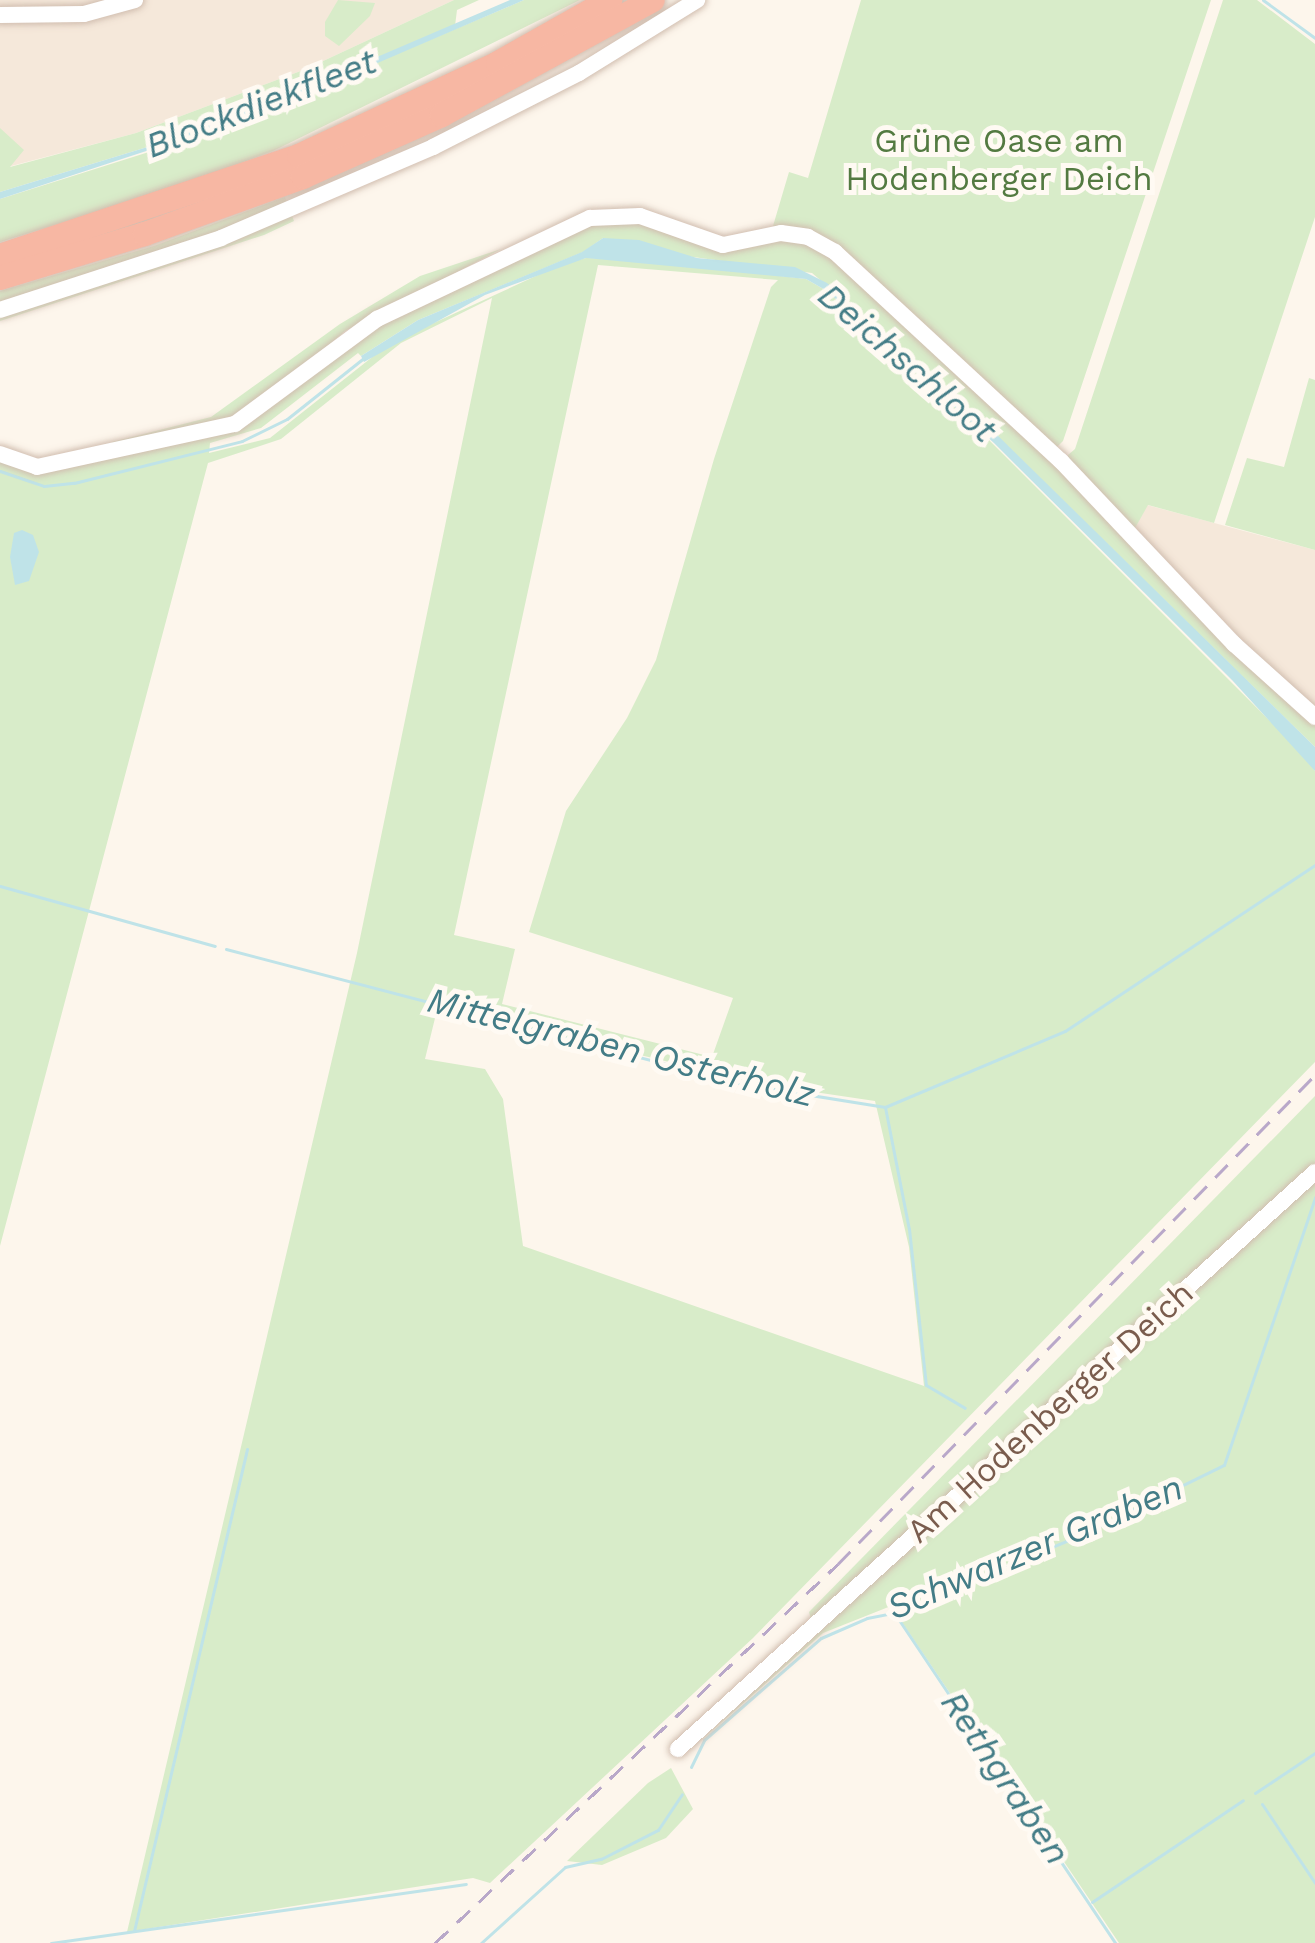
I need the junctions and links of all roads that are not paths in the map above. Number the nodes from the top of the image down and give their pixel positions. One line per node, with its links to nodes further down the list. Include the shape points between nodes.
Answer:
1 (135, 0): 5 (street, via 84,14)
2 (610, 0): 6 (highway, via 498,63 299,156)
3 (653, 0): 7 (highway, via 356,154 226,206)
4 (697, 0): 8 (street, via 579,73 433,147 221,238)
5 (0, 15)
6 (0, 256)
7 (0, 278)
8 (0, 310)
9 (0, 454): 10 (street, via 37,466 235,424 376,319 590,218 640,216 703,242 808,237 835,252 1061,461 1222,632)
10 (1315, 717)
11 (1315, 1172): 12 (street, Am Hodenberger Deich)
12 (678, 1749)

